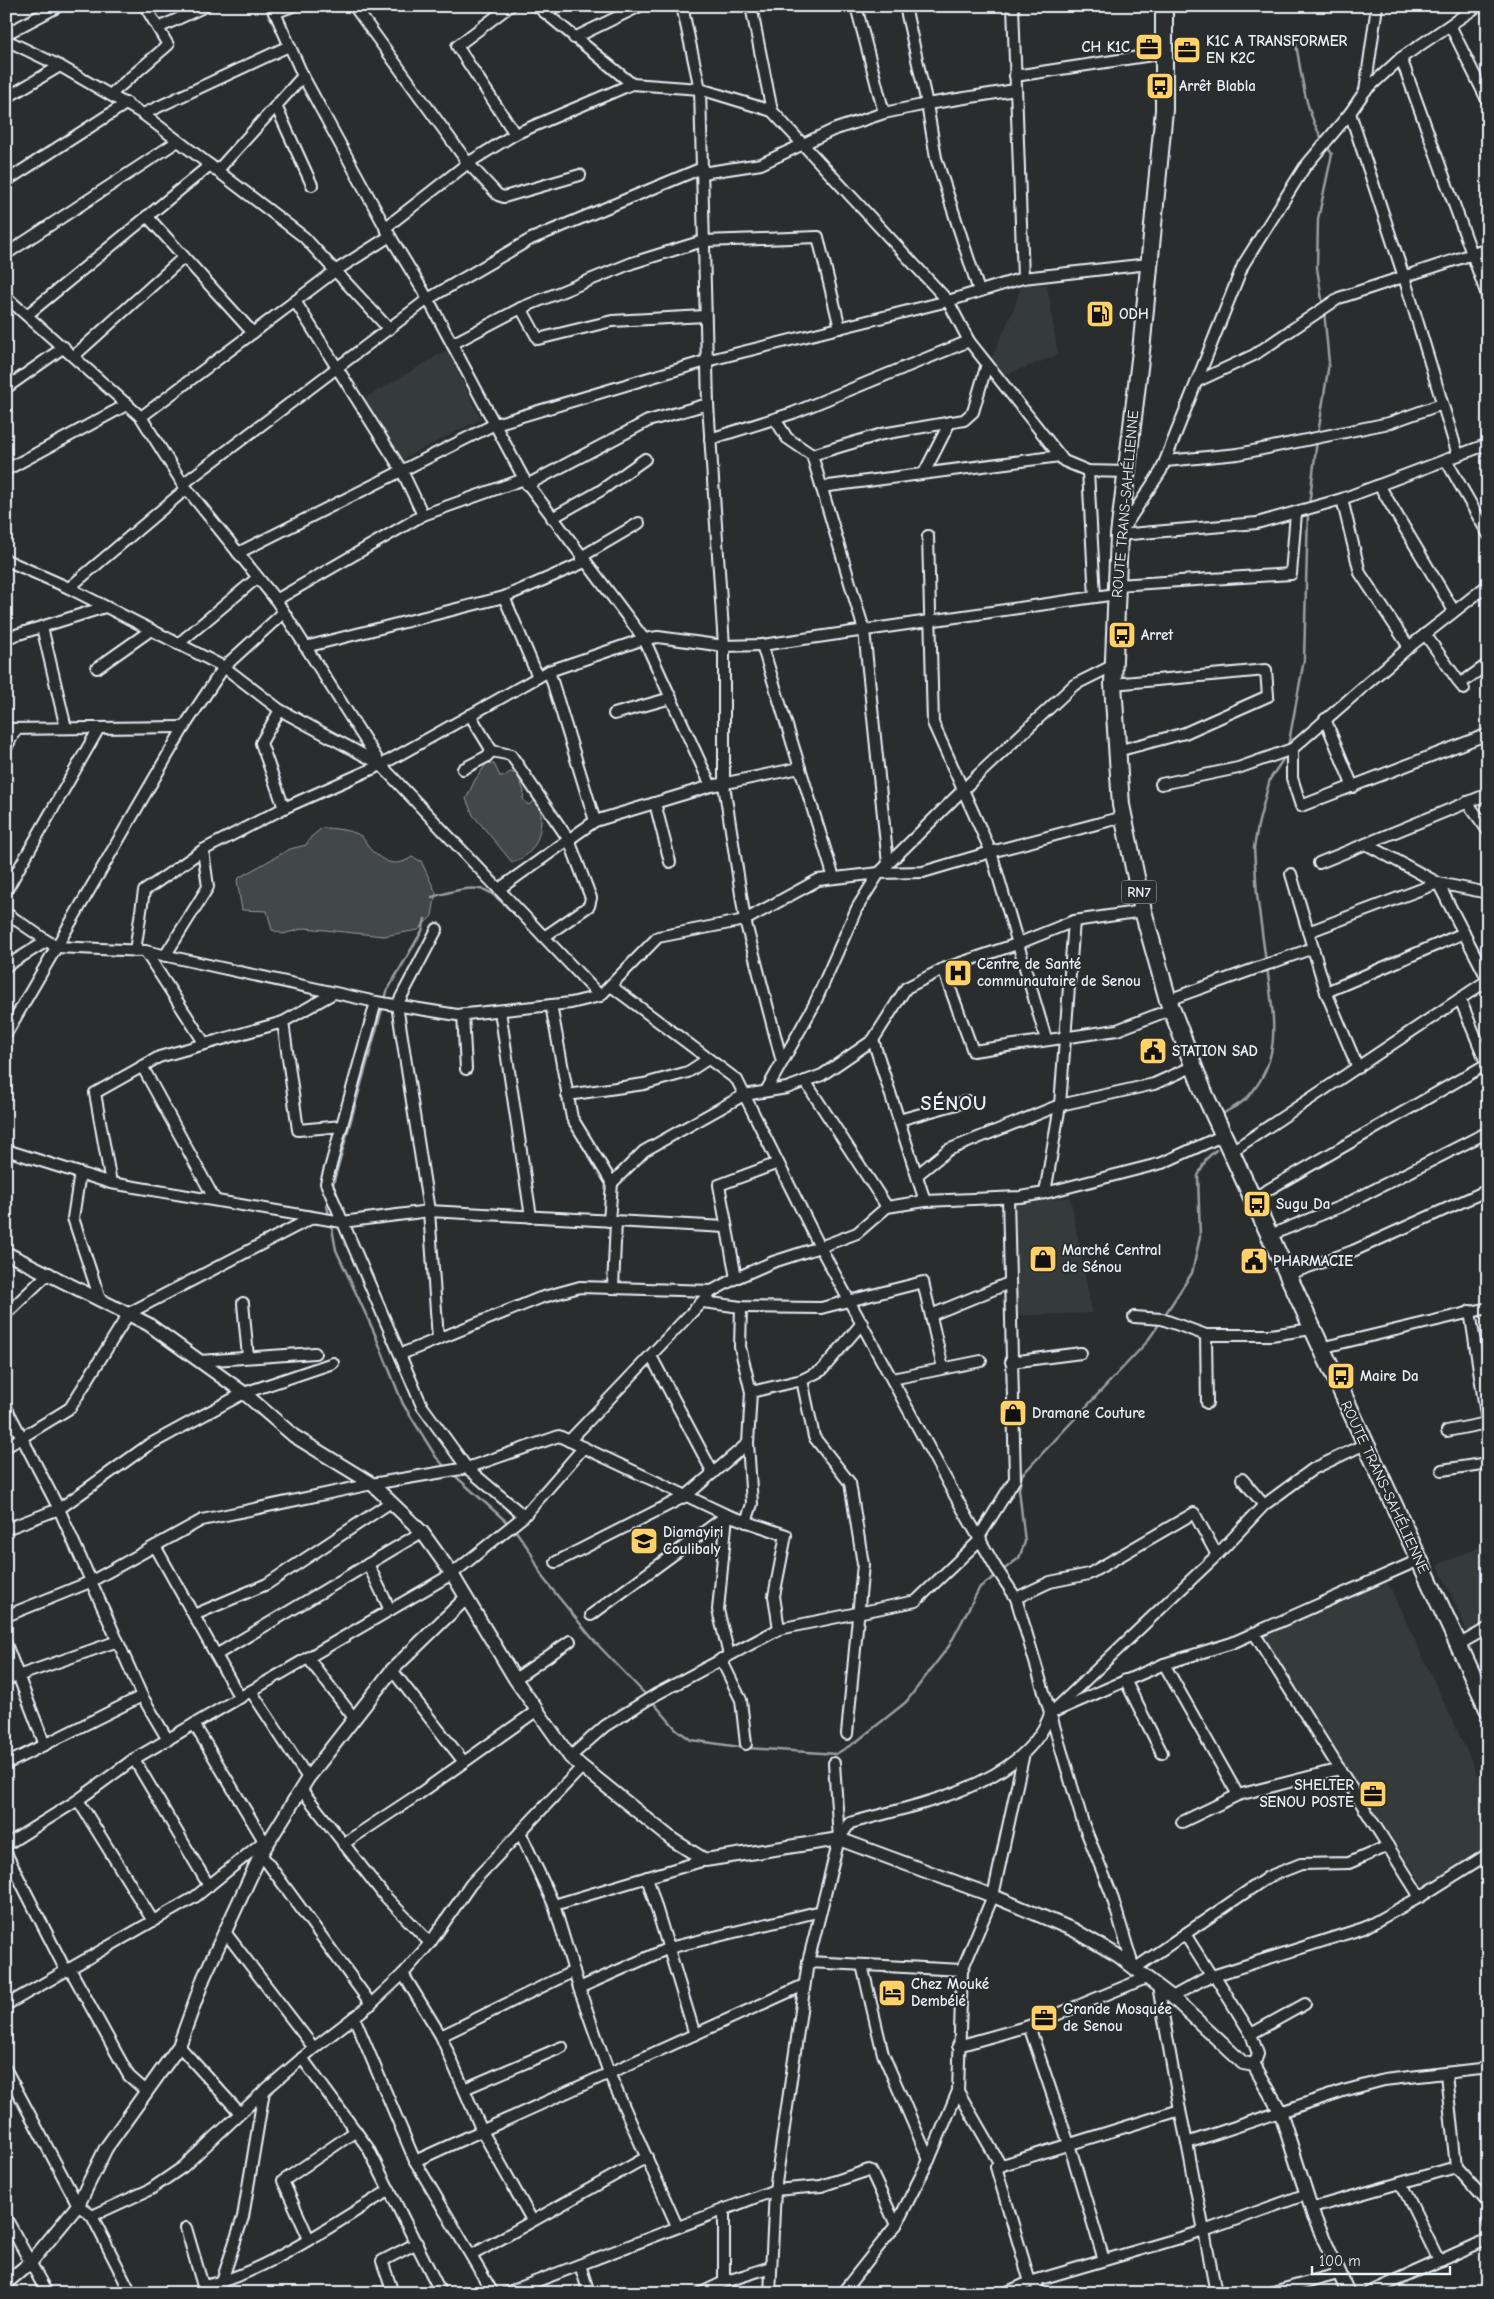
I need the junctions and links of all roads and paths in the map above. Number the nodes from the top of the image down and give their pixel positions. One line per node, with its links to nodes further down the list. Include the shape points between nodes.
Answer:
1 (59, 6): 21 (street)
2 (145, 6): 20 (street)
3 (206, 6): 20 (street)
4 (293, 6): 17 (street)
5 (354, 6): 47 (street)
6 (510, 6): 44 (street, via 457,46)
7 (557, 6): 18 (street)
8 (640, 6): 22 (street)
9 (682, 6): 31 (street)
10 (751, 6): 40 (street)
11 (857, 6): 41 (street)
12 (905, 6): 38 (street)
13 (1013, 6): 29 (street)
14 (1164, 6): 25 (highway, ROUTE TRANS-SAHÉLIENNE / RN7)
15 (1377, 6): 33 (street)
16 (1478, 6): 19 (street)
17 (273, 9): 24 (street)
18 (541, 9): 22 (street)
19 (1450, 25): 26 (street); 36 (street)
20 (158, 28): 34 (street, via 168,45)
21 (6, 34)
22 (574, 38): 30 (street)
23 (6, 40): 27 (street)
24 (289, 46): 28 (street); 43 (street)
25 (1165, 53): 29 (street); 60 (highway, ROUTE TRANS-SAHÉLIENNE / RN7, via 1164,110)
26 (1401, 58): 33 (street); 58 (street)
27 (60, 66): 34 (street); 35 (street)
28 (303, 76): 39 (street); 54 (street)
29 (1014, 76): 32 (street)
30 (632, 84): 31 (street); 44 (street)
31 (700, 89): 40 (street); 49 (street)
32 (1015, 90): 38 (street); 63 (street)
33 (1365, 91): 42 (street)
34 (111, 94): 37 (street)
35 (6, 98)
36 (1488, 102)
37 (127, 103): 43 (street); 51 (street)
38 (927, 104): 41 (street); 64 (street, via 936,158)
39 (276, 106): 48 (street); 52 (street)
40 (772, 112): 46 (street)
41 (884, 113): 46 (street, via 833,130)
42 (1350, 113): 62 (street); 83 (street, via 1304,168 1244,265)
43 (143, 114): 45 (street)
44 (515, 134): 47 (street)
45 (178, 141): 48 (street); 57 (street)
46 (803, 145): 49 (street, via 761,164); 69 (street)
47 (468, 163): 50 (street, via 498,195 504,197); 54 (street)
48 (213, 168): 53 (street); 61 (street, via 304,237)
49 (702, 171): 55 (street); 67 (street, via 531,240)
50 (580, 175)
51 (6, 181)
52 (312, 185)
53 (147, 216): 59 (street); 71 (street)
54 (388, 232): 61 (street); 67 (street)
55 (704, 241): 70 (street, via 632,263); 72 (street); 73 (street, via 818,236)
56 (1488, 249): 58 (street)
57 (6, 254)
58 (1472, 254): 62 (street); 66 (street)
59 (184, 257): 75 (street); 79 (street)
60 (1149, 264): 63 (street); 103 (highway, ROUTE TRANS-SAHÉLIENNE / RN7)
61 (335, 272): 68 (street); 74 (street)
62 (1404, 277): 83 (street, via 1340,298 1254,355); 87 (street)
63 (1023, 278): 64 (street)
64 (979, 291): 69 (street)
65 (6, 297): 71 (street)
66 (1488, 298)
67 (428, 299): 74 (street); 77 (street)
68 (296, 301): 75 (street); 82 (street)
69 (948, 301): 73 (street); 76 (street)
70 (521, 308): 72 (street, via 538,339 612,322); 77 (street)
71 (27, 315): 78 (street)
72 (705, 316): 80 (street)
73 (840, 328): 80 (street)
74 (389, 329): 82 (street)
75 (253, 333): 88 (street)
76 (969, 341): 81 (street); 89 (street)
77 (452, 344): 91 (street)
78 (64, 347): 79 (street); 84 (street)
79 (74, 356): 85 (street)
80 (706, 361): 86 (street); 91 (street)
81 (987, 364): 90 (street, via 973,412 964,420); 96 (street)
82 (337, 368): 101 (street); 107 (street)
83 (1198, 381): 99 (street)
84 (6, 388)
85 (128, 404): 88 (street); 100 (street)
86 (708, 404): 92 (street); 105 (street, via 648,421)
87 (1442, 404): 95 (street); 99 (street, via 1389,423 1238,454)
88 (141, 417): 107 (street)
89 (775, 419): 92 (street); 94 (street, via 787,438)
90 (950, 422): 94 (street, via 882,434); 104 (street)
91 (495, 424): 101 (street); 105 (street)
92 (710, 440): 139 (street)
93 (1488, 444): 95 (street)
94 (812, 455): 108 (street)
95 (1458, 455): 98 (street)
96 (1060, 456): 102 (street, via 1064,461); 104 (street)
97 (645, 459): 112 (street, via 600,491)
98 (1446, 460): 106 (street); 114 (street)
99 (1166, 461): 115 (street)
100 (6, 470)
101 (402, 471): 111 (street); 117 (street)
102 (1088, 471): 103 (street); 125 (street)
103 (1127, 472): 115 (highway, ROUTE TRANS-SAHÉLIENNE / RN7)
104 (924, 473): 108 (street)
105 (526, 482): 111 (street); 112 (street)
106 (1379, 485): 109 (street); 128 (street)
107 (184, 486): 117 (street); 122 (street)
108 (821, 487): 133 (street)
109 (1342, 499): 110 (street); 141 (street, via 1360,573)
110 (1305, 510): 115 (street, via 1257,523); 123 (street, via 1291,574)
111 (423, 515): 126 (street)
112 (552, 518): 118 (street)
113 (639, 523): 118 (street)
114 (1488, 534)
115 (1119, 535): 123 (highway, ROUTE TRANS-SAHÉLIENNE / RN7)
116 (928, 536): 130 (street)
117 (238, 553): 120 (street)
118 (583, 559): 124 (street); 136 (street)
119 (6, 560): 122 (street)
120 (257, 578): 126 (street); 137 (street)
121 (1488, 585): 128 (street)
122 (69, 588): 127 (street)
123 (1116, 590): 125 (street); 143 (highway, ROUTE TRANS-SAHÉLIENNE / RN7)
124 (504, 597): 140 (street); 147 (street)
125 (1095, 597): 130 (street)
126 (276, 600): 129 (street)
127 (105, 607): 131 (street); 132 (street)
128 (1454, 611): 134 (street)
129 (283, 612): 140 (street); 145 (street)
130 (929, 621): 133 (street); 170 (street, via 933,723)
131 (42, 627): 135 (street); 155 (street)
132 (151, 630): 137 (street); 144 (street)
133 (864, 630): 138 (street); 184 (street)
134 (1425, 634): 141 (street); 142 (street, via 1462,686)
135 (6, 638)
136 (644, 639): 139 (street, via 658,637); 146 (street); 149 (street)
137 (178, 644): 145 (street)
138 (762, 645): 139 (street); 164 (street)
139 (724, 646): 167 (street)
140 (305, 647): 163 (street)
141 (1409, 647): 153 (street)
142 (1488, 664)
143 (1112, 666): 148 (highway, ROUTE TRANS-SAHÉLIENNE / RN7); 170 (street, via 1074,685)
144 (98, 668)
145 (224, 668): 150 (street); 154 (street)
146 (549, 671): 147 (street); 176 (street)
147 (538, 677): 152 (street)
148 (1113, 684): 162 (highway, ROUTE TRANS-SAHÉLIENNE / RN7); 162 (street, via 1266,670 1268,696 1185,733)
149 (671, 698): 151 (street); 168 (street)
150 (280, 710): 163 (street); 174 (street, via 262,743)
151 (614, 714)
152 (470, 715): 161 (street); 163 (street)
153 (1325, 719): 160 (street); 169 (street)
154 (184, 727): 156 (street); 200 (street)
155 (66, 728): 156 (street); 157 (street)
156 (99, 728): 190 (street)
157 (11, 729): 159 (street)
158 (1488, 734): 169 (street)
159 (6, 748)
160 (1292, 748): 166 (street, via 1238,768); 169 (street, via 1292,778 1301,806)
161 (492, 751): 165 (street); 178 (street, via 511,755)
162 (1117, 751): 175 (highway, ROUTE TRANS-SAHÉLIENNE / RN7)
163 (381, 764): 174 (street); 189 (street)
164 (800, 768): 167 (street); 187 (street)
165 (463, 769)
166 (1161, 784)
167 (724, 785): 168 (street); 194 (street)
168 (711, 786): 173 (street)
169 (1353, 787)
170 (963, 790): 181 (street); 184 (street)
171 (1488, 794): 172 (street)
172 (1467, 802): 177 (street); 179 (street)
173 (655, 803): 176 (street); 182 (street)
174 (284, 808): 180 (street)
175 (1124, 818): 181 (street); 192 (highway, ROUTE TRANS-SAHÉLIENNE / RN7)
176 (595, 821): 178 (street)
177 (1488, 830)
178 (568, 840): 189 (street); 199 (street, via 591,902)
179 (1366, 844): 183 (street); 188 (street)
180 (203, 850): 203 (street, via 144,891); 204 (street, via 208,887)
181 (991, 852): 185 (street, via 923,872); 201 (street)
182 (670, 862)
183 (1320, 863)
184 (888, 864): 185 (street)
185 (879, 873): 187 (street); 226 (street, via 857,908 814,1005)
186 (1291, 874): 197 (street)
187 (834, 878): 194 (street, via 818,880)
188 (1438, 883): 191 (street); 197 (street); 198 (street)
189 (500, 889): 199 (street)
190 (6, 891)
191 (1488, 893)
192 (1143, 911): 195 (street); 216 (highway, ROUTE TRANS-SAHÉLIENNE / RN7)
193 (6, 914): 200 (street)
194 (745, 920): 208 (street, via 658,937); 226 (street)
195 (1074, 921): 201 (street); 221 (street)
196 (437, 929): 214 (street)
197 (1308, 932): 202 (street)
198 (1464, 934): 207 (street); 209 (street)
199 (544, 937): 211 (street)
200 (51, 944): 203 (street); 205 (street); 220 (street)
201 (1017, 944): 206 (street); 222 (street)
202 (1313, 948): 209 (street); 216 (street)
203 (140, 951): 204 (street); 224 (street)
204 (165, 956): 210 (street)
205 (6, 966)
206 (943, 969): 222 (street, via 973,1050); 223 (street, via 906,988)
207 (1488, 980): 212 (street)
208 (611, 986): 211 (street); 225 (street)
209 (1326, 992): 230 (street)
210 (334, 993): 213 (street); 219 (street)
211 (600, 996): 215 (street)
212 (1460, 999): 229 (street); 230 (street)
213 (376, 1002): 214 (street); 239 (street)
214 (397, 1005): 218 (street); 256 (street)
215 (551, 1005): 217 (street); 234 (street)
216 (1170, 1005): 221 (street, via 1117,1030); 228 (highway, ROUTE TRANS-SAHÉLIENNE / RN7)
217 (500, 1011): 218 (street); 257 (street)
218 (463, 1014): 231 (street)
219 (283, 1022): 224 (street); 239 (street, via 298,1130)
220 (6, 1034)
221 (1065, 1036): 222 (street); 237 (street)
222 (1046, 1039)
223 (873, 1040): 232 (street, via 822,1075); 238 (street)
224 (205, 1044): 227 (street, via 159,1057)
225 (708, 1059): 234 (street, via 688,1072 644,1084); 235 (street, via 737,1080)
226 (782, 1062): 233 (street)
227 (142, 1066): 247 (street, via 94,1092); 253 (street)
228 (1194, 1066): 237 (street, via 1154,1084); 241 (highway, ROUTE TRANS-SAHÉLIENNE / RN7)
229 (1487, 1066): 252 (street)
230 (1358, 1068): 243 (street)
231 (466, 1069)
232 (805, 1081): 233 (street); 255 (street)
233 (766, 1091): 235 (street)
234 (568, 1095): 248 (street, via 572,1118)
235 (744, 1095): 244 (street); 248 (street, via 644,1151)
236 (968, 1101): 238 (street)
237 (1060, 1105): 246 (street, via 948,1150); 250 (street)
238 (899, 1120): 246 (street)
239 (342, 1126): 260 (street, via 326,1183)
240 (1488, 1132): 262 (street, via 1342,1206)
241 (1224, 1135): 243 (highway, ROUTE TRANS-SAHÉLIENNE / RN7); 250 (street, via 1162,1163)
242 (6, 1150): 245 (street)
243 (1232, 1152): 252 (highway, ROUTE TRANS-SAHÉLIENNE / RN7)
244 (778, 1163): 261 (street, via 719,1185); 263 (street)
245 (80, 1173): 247 (street); 271 (street, via 73,1218)
246 (917, 1175): 254 (street)
247 (111, 1183): 253 (street)
248 (612, 1183): 259 (street)
249 (1488, 1190): 266 (street, via 1353,1251)
250 (1045, 1193): 251 (street)
251 (1008, 1198): 254 (street); 268 (street)
252 (1252, 1199): 262 (highway, ROUTE TRANS-SAHÉLIENNE / RN7)
253 (215, 1200): 258 (street)
254 (925, 1201): 255 (street)
255 (887, 1207): 263 (street, via 857,1233)
256 (428, 1211): 257 (street); 260 (street); 285 (street)
257 (531, 1217): 259 (street)
258 (312, 1218): 260 (street); 278 (street)
259 (613, 1221): 261 (street); 269 (street)
260 (342, 1222): 289 (street)
261 (726, 1227): 267 (street)
262 (1268, 1236): 266 (highway, ROUTE TRANS-SAHÉLIENNE / RN7)
263 (820, 1247): 267 (street); 273 (street)
264 (8, 1256): 265 (street)
265 (49, 1273): 271 (street); 279 (street)
266 (1286, 1274): 283 (highway, ROUTE TRANS-SAHÉLIENNE / RN7)
267 (736, 1278): 270 (street)
268 (1009, 1283): 280 (street); 294 (street)
269 (613, 1288): 270 (street); 285 (street, via 580,1287 540,1298)
270 (712, 1291): 272 (street)
271 (100, 1299): 278 (street)
272 (703, 1302): 275 (street); 290 (street)
273 (850, 1302): 275 (street, via 821,1308); 280 (street, via 923,1282); 282 (street)
274 (243, 1303): 291 (street)
275 (741, 1307): 299 (street, via 740,1347)
276 (1487, 1308): 277 (street)
277 (1470, 1311): 286 (street); 303 (street)
278 (129, 1313): 292 (street); 305 (street, via 70,1408)
279 (6, 1314)
280 (931, 1315): 296 (street)
281 (1134, 1316): 284 (street, via 1162,1319)
282 (862, 1323): 297 (street); 298 (street, via 822,1370)
283 (1312, 1329): 284 (street); 286 (highway, ROUTE TRANS-SAHÉLIENNE / RN7)
284 (1206, 1336): 301 (street)
285 (438, 1339): 289 (street)
286 (1320, 1348): 308 (highway, ROUTE TRANS-SAHÉLIENNE / RN7)
287 (316, 1353): 291 (street)
288 (1081, 1353): 294 (street)
289 (401, 1354): 312 (street, via 422,1406)
290 (651, 1356): 306 (street); 314 (street)
291 (248, 1357): 292 (street)
292 (199, 1361): 300 (street)
293 (981, 1361): 296 (street)
294 (1012, 1362): 326 (street, via 1015,1479)
295 (333, 1363): 300 (street)
296 (943, 1368): 297 (street)
297 (892, 1379): 326 (street)
298 (802, 1380): 299 (street); 337 (street, via 814,1437 850,1483 862,1564)
299 (751, 1392): 307 (street)
300 (244, 1393): 316 (street, via 294,1436); 320 (street, via 147,1446)
301 (1207, 1403)
302 (6, 1407): 305 (street)
303 (1487, 1426): 304 (street)
304 (1447, 1431)
305 (22, 1438): 309 (street); 320 (street)
306 (570, 1441): 310 (street); 312 (street, via 559,1436)
307 (748, 1443): 314 (street); 323 (street, via 752,1504)
308 (1365, 1444): 319 (street, via 1313,1469); 329 (highway, ROUTE TRANS-SAHÉLIENNE / RN7)
309 (6, 1447)
310 (584, 1447): 317 (street); 322 (street)
311 (1488, 1463): 313 (street)
312 (467, 1468): 316 (street); 322 (street)
313 (1442, 1470)
314 (713, 1473): 317 (street)
315 (1242, 1479): 319 (street)
316 (372, 1484): 318 (street); 327 (street, via 202,1520)
317 (686, 1496): 321 (street); 330 (street)
318 (391, 1502): 325 (street); 338 (street, via 266,1584)
319 (1264, 1505): 328 (street)
320 (59, 1509): 324 (street); 333 (street)
321 (727, 1515): 323 (street); 339 (street); 349 (street, via 718,1610)
322 (524, 1516): 332 (street)
323 (746, 1522): 342 (street, via 786,1534 774,1596)
324 (6, 1529)
325 (422, 1532): 331 (street); 332 (street)
326 (980, 1538): 335 (street); 337 (street, via 916,1601)
327 (155, 1546): 333 (street); 338 (street)
328 (1217, 1554): 335 (street, via 1194,1513 1089,1574 1050,1582); 362 (street)
329 (1419, 1560): 343 (street); 347 (highway, ROUTE TRANS-SAHÉLIENNE / RN7)
330 (556, 1562)
331 (368, 1564): 336 (street); 348 (street)
332 (452, 1574): 334 (street); 336 (street)
333 (90, 1582): 340 (street); 344 (street)
334 (466, 1598): 352 (street); 354 (street)
335 (1016, 1598): 362 (street)
336 (390, 1610): 350 (street)
337 (858, 1613): 342 (street); 365 (street)
338 (194, 1615): 348 (street)
339 (591, 1615)
340 (6, 1616)
341 (1488, 1628): 347 (street)
342 (779, 1629): 349 (street)
343 (1254, 1633): 351 (street); 377 (street)
344 (118, 1641): 353 (street); 358 (street)
345 (570, 1641): 354 (street)
346 (6, 1644): 353 (street)
347 (1458, 1645): 360 (highway, ROUTE TRANS-SAHÉLIENNE / RN7)
348 (216, 1655): 359 (street)
349 (725, 1657): 367 (street, via 741,1700); 371 (street, via 678,1681 605,1726)
350 (308, 1658): 357 (street); 363 (street)
351 (1164, 1664): 356 (street); 380 (street)
352 (392, 1670): 363 (street); 373 (street)
353 (18, 1675): 355 (street); 368 (street)
354 (515, 1679): 361 (street)
355 (6, 1680)
356 (1125, 1680): 362 (street); 370 (street)
357 (251, 1691): 359 (street); 378 (street)
358 (142, 1696): 366 (street); 368 (street)
359 (240, 1698): 364 (street)
360 (1488, 1709)
361 (536, 1710): 371 (street); 373 (street)
362 (1050, 1714): 369 (street, via 1045,1728); 405 (street, via 1083,1823 1111,1893)
363 (354, 1718): 378 (street)
364 (194, 1724): 366 (street); 387 (street)
365 (847, 1734)
366 (168, 1740): 372 (street)
367 (746, 1744)
368 (45, 1745): 375 (street)
369 (1024, 1753): 384 (street, via 985,1780 943,1797 850,1823); 394 (street)
370 (1162, 1753)
371 (570, 1757): 376 (street)
372 (134, 1759): 381 (street); 393 (street)
373 (464, 1762): 385 (street)
374 (834, 1763): 384 (street)
375 (6, 1764)
376 (582, 1767): 383 (street); 391 (street, via 673,1840)
377 (1340, 1769): 380 (street); 388 (street)
378 (308, 1778): 379 (street)
379 (301, 1790): 385 (street); 387 (street)
380 (1238, 1795): 382 (street)
381 (78, 1800): 386 (street); 398 (street)
382 (1182, 1822)
383 (520, 1832): 396 (street); 401 (street, via 471,1884)
384 (839, 1839): 391 (street); 394 (street); 397 (street)
385 (343, 1844): 401 (street, via 383,1894)
386 (6, 1845)
387 (264, 1846): 393 (street); 399 (street); 417 (street)
388 (1388, 1846): 395 (street); 400 (street, via 1349,1863 1301,1864 1268,1877)
389 (6, 1853): 406 (street)
390 (1488, 1854): 395 (street)
391 (705, 1860): 392 (street)
392 (647, 1877): 396 (street); 402 (street)
393 (209, 1886): 398 (street, via 195,1898)
394 (993, 1896): 405 (street, via 1074,1930); 407 (street)
395 (1420, 1897): 410 (street, via 1364,1928)
396 (554, 1906): 408 (street)
397 (821, 1911): 402 (street); 403 (street)
398 (154, 1921): 406 (street)
399 (225, 1932): 424 (street); 427 (street)
400 (1185, 1934): 405 (street); 410 (street)
401 (430, 1943): 409 (street)
402 (668, 1948): 414 (street); 422 (street)
403 (808, 1962): 404 (street); 412 (street)
404 (862, 1965): 407 (street); 446 (street, via 883,2054)
405 (1134, 1969): 411 (street)
406 (68, 1970): 416 (street); 436 (street, via 129,2076)
407 (962, 1970): 425 (street)
408 (574, 1971): 414 (street); 423 (street)
409 (403, 1974): 417 (street); 423 (street)
410 (1213, 1976): 415 (street); 421 (street)
411 (1146, 1978): 413 (street); 420 (street)
412 (804, 1985): 422 (street); 452 (street)
413 (1158, 1986): 415 (street); 438 (street)
414 (580, 1988): 432 (street)
415 (1172, 1997): 429 (street, via 1233,2055 1243,2063)
416 (6, 2004)
417 (371, 2004): 419 (street)
418 (1305, 2004): 421 (street)
419 (354, 2017): 427 (street); 447 (street)
420 (1029, 2026): 425 (street); 444 (street)
421 (1251, 2034): 429 (street, via 1258,2054)
422 (695, 2035): 432 (street)
423 (441, 2036): 434 (street)
424 (178, 2046): 436 (street); 440 (street)
425 (958, 2046): 435 (street)
426 (562, 2047): 434 (street)
427 (314, 2048): 428 (street)
428 (302, 2058): 437 (street); 441 (street)
429 (1254, 2065): 439 (street)
430 (1488, 2068): 433 (street)
431 (6, 2070): 455 (street)
432 (609, 2074): 442 (street); 445 (street)
433 (1446, 2074): 439 (street, via 1384,2080); 449 (street)
434 (464, 2088): 442 (street)
435 (958, 2090): 446 (street); 448 (street)
436 (146, 2091): 455 (street, via 106,2148)
437 (264, 2091): 440 (street); 480 (street, via 242,2218)
438 (1180, 2110): 443 (street); 444 (street)
439 (1280, 2111): 443 (street); 453 (street)
440 (240, 2113): 458 (street, via 183,2167 151,2189)
441 (356, 2131): 451 (street); 467 (street, via 283,2181)
442 (482, 2131): 447 (street); 461 (street)
443 (1187, 2143): 466 (street)
444 (1070, 2144): 448 (street); 471 (street)
445 (647, 2157): 461 (street); 464 (street)
446 (929, 2160): 463 (street)
447 (415, 2161): 470 (street)
448 (1001, 2166): 477 (street, via 996,2167)
449 (1456, 2167): 450 (street); 454 (street)
450 (1401, 2183): 456 (street); 472 (street)
451 (390, 2190): 467 (street); 469 (street)
452 (775, 2190): 457 (street); 463 (street, via 821,2186 871,2171); 475 (street)
453 (1307, 2194): 456 (street); 466 (street)
454 (1488, 2203)
455 (78, 2205): 458 (street); 473 (street)
456 (1312, 2208): 476 (street)
457 (724, 2209): 464 (street); 479 (street)
458 (92, 2216): 482 (street)
459 (6, 2218): 473 (street)
460 (1488, 2219): 462 (street)
461 (532, 2220): 470 (street)
462 (1488, 2223)
463 (896, 2225): 490 (street)
464 (677, 2226): 474 (street)
465 (186, 2228): 480 (street, via 203,2286)
466 (1204, 2231): 471 (street); 493 (street)
467 (308, 2238): 480 (street)
468 (1488, 2239): 472 (street)
469 (416, 2243): 483 (street, via 382,2261); 484 (street)
470 (472, 2255): 485 (street)
471 (1104, 2260): 477 (street)
472 (1439, 2261): 496 (street)
473 (31, 2262): 478 (street); 481 (street)
474 (580, 2266): 486 (street); 487 (street)
475 (772, 2267): 479 (street); 489 (street)
476 (1338, 2274): 494 (street); 495 (street)
477 (1033, 2281): 491 (street); 492 (street)
478 (7, 2282)
479 (724, 2282): 488 (street)
480 (220, 2288)
481 (47, 2293)
482 (131, 2293)
483 (393, 2293)
484 (441, 2293)
485 (493, 2293)
486 (506, 2293)
487 (589, 2293)
488 (701, 2293)
489 (770, 2293)
490 (842, 2293)
491 (1005, 2293)
492 (1039, 2293)
493 (1216, 2293)
494 (1270, 2293)
495 (1348, 2293)
496 (1368, 2293)

